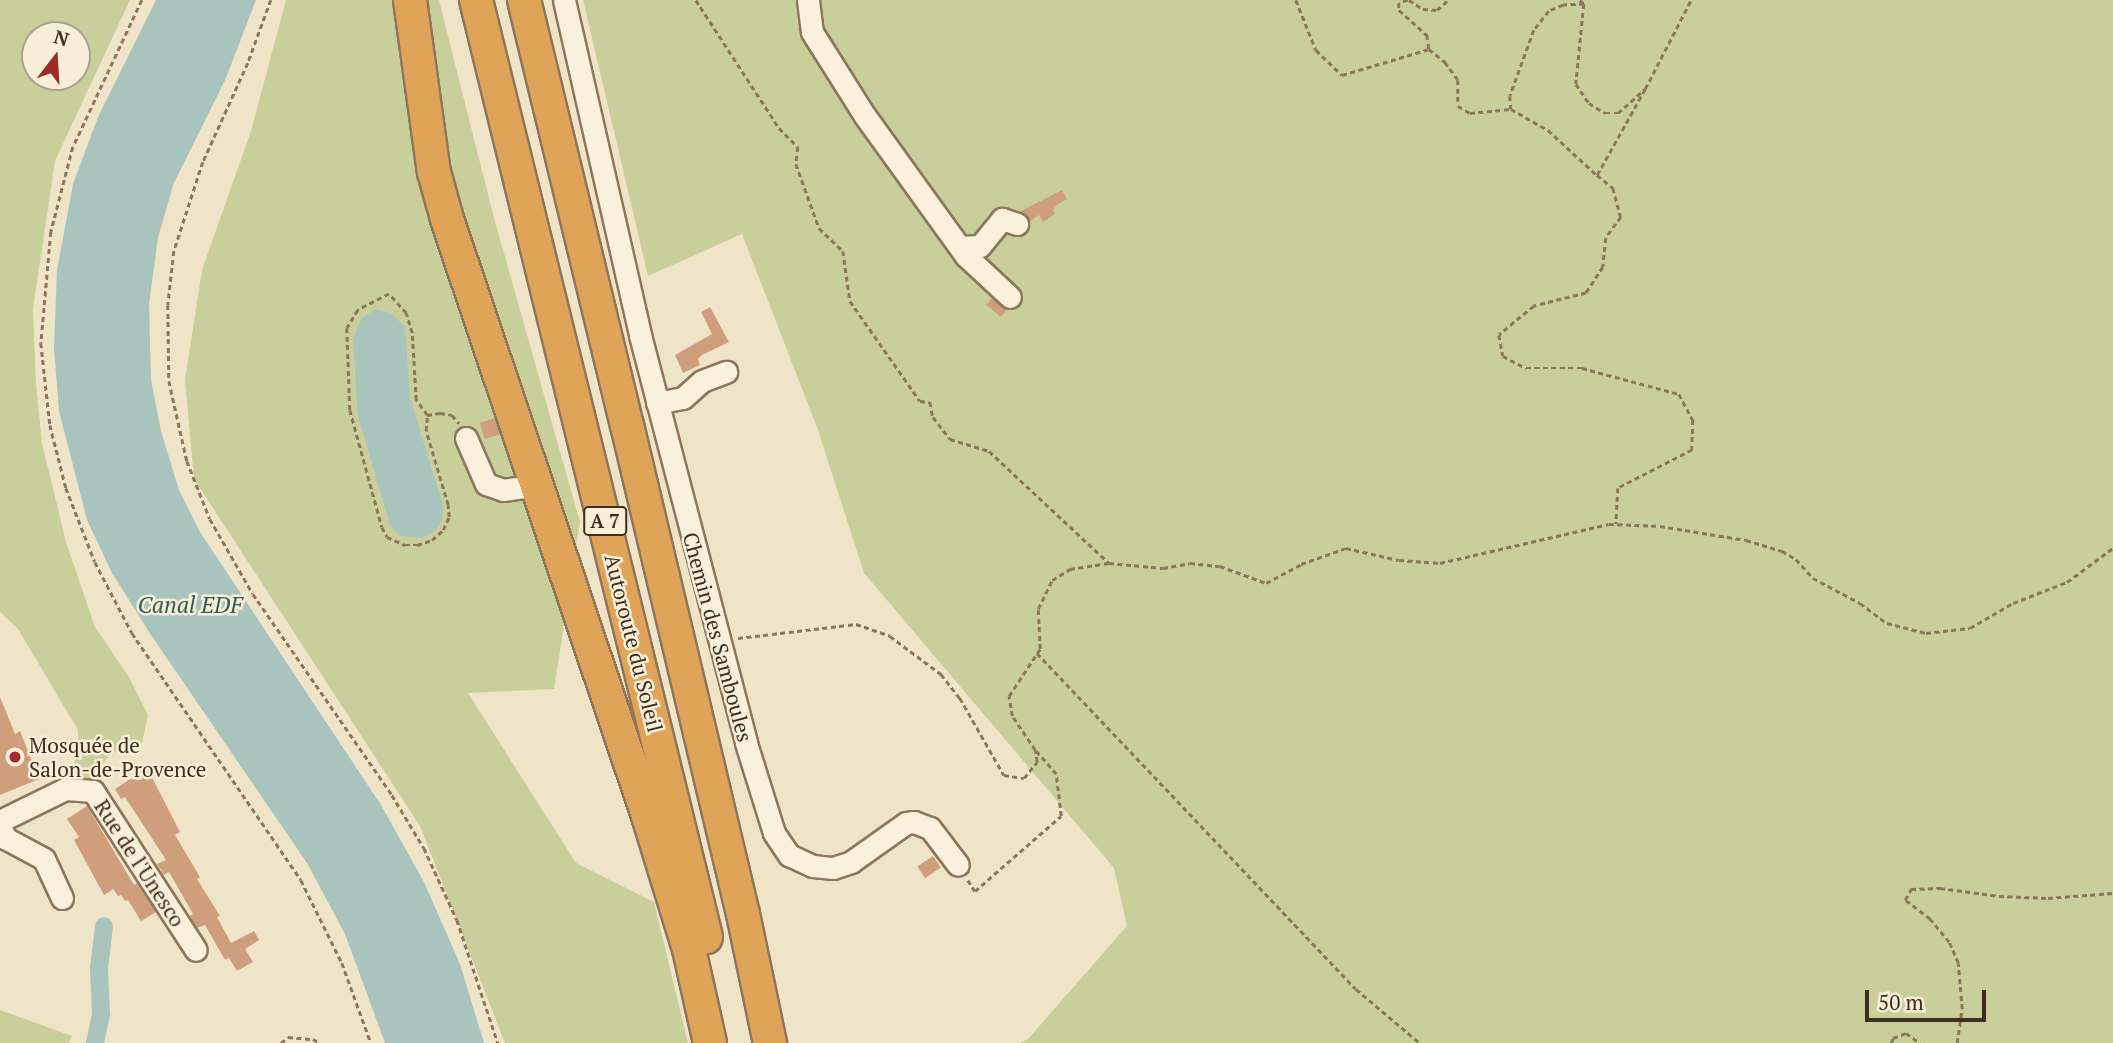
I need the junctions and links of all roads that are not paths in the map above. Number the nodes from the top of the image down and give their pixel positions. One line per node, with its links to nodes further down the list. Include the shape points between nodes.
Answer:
1 (410, 0): 12 (highway, via 437,184)
2 (476, 0): 18 (highway, Autoroute du Soleil / A 7)
3 (524, 0): 19 (highway, Autoroute du Soleil / A 7)
4 (564, 0): 10 (street, Chemin des Samboules)
5 (808, 0): 7 (street, via 812,32 865,116)
6 (1017, 223): 7 (street, via 1002,219 980,246)
7 (960, 247): 8 (street)
8 (1010, 297)
9 (726, 372): 10 (street, via 702,381 682,398)
10 (657, 403): 14 (street, Chemin des Samboules, via 746,743 770,820 789,855 813,866 833,868 851,862 906,823 915,822 930,828)
11 (466, 438): 12 (street, via 486,484 503,490)
12 (537, 485): 17 (highway, via 653,832 689,949)
13 (0, 823): 15 (street, via 5,838 44,859); 16 (street, Rue de l'Unesco, via 65,789 93,791)
14 (958, 865)
15 (62, 898)
16 (196, 950)
17 (710, 1043)
18 (728, 1043)
19 (770, 1043)

